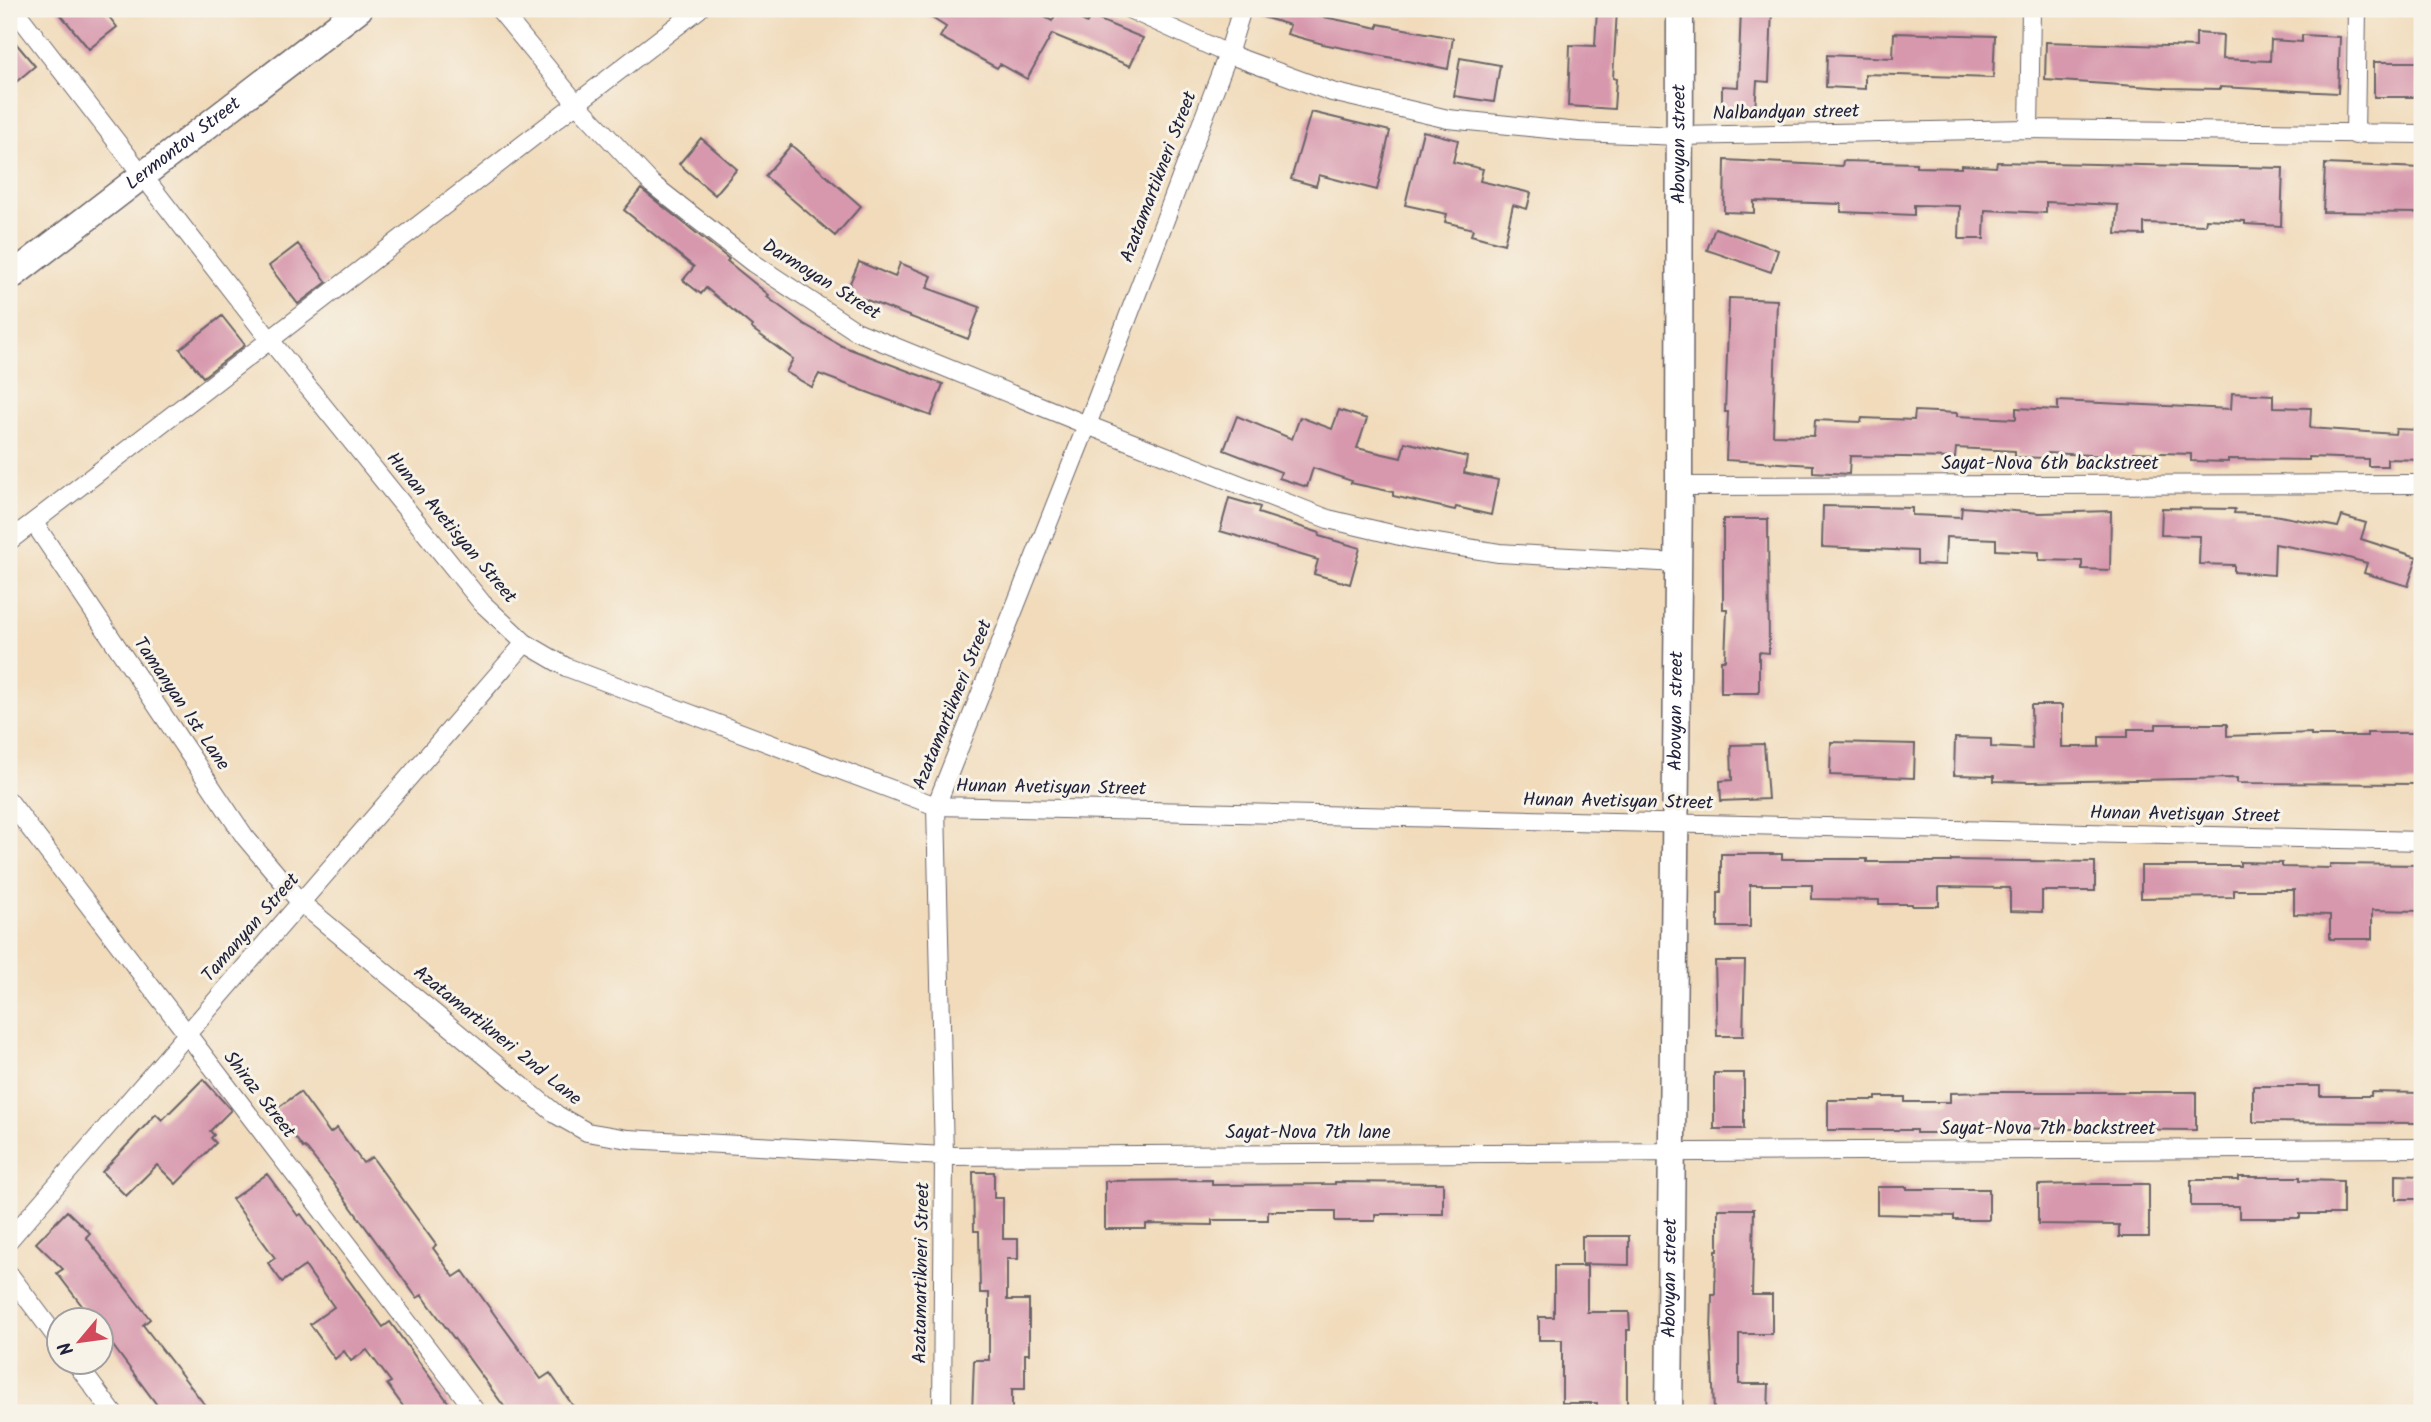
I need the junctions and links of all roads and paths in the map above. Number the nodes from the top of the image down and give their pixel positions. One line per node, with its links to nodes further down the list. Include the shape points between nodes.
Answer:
1 (15, 9): 10 (street); 17 (street, Hunan Avetisyan Street)
2 (359, 9): 17 (main road, Lermontov Street)
3 (499, 9): 12 (street, Darmoyan Street)
4 (699, 9): 12 (street)
5 (1129, 9): 11 (street, Nalbandyan street)
6 (1242, 9): 11 (street, Azatamartikneri Street)
7 (1680, 9): 16 (main road, Abovyan street)
8 (2031, 9): 13 (street)
9 (2357, 9): 15 (street)
10 (9, 14)
11 (1228, 54): 16 (street, Nalbandyan street, via 1332,92 1448,118 1579,132); 20 (street, Azatamartikneri Street)
12 (576, 103): 19 (street); 20 (street, Darmoyan Street, via 652,184 753,263 856,331)
13 (2029, 129): 15 (street, Nalbandyan street); 16 (street, Nalbandyan street)
14 (2422, 134): 15 (street, Nalbandyan street)
15 (2355, 135)
16 (1680, 136): 22 (main road, Abovyan street)
17 (143, 174): 18 (main road, Lermontov Street); 19 (street, Hunan Avetisyan Street)
18 (9, 278)
19 (270, 340): 23 (street); 26 (street, Hunan Avetisyan Street, via 482,603)
20 (1087, 425): 25 (street, Darmoyan Street, via 1328,519 1417,540 1499,553); 28 (street, Azatamartikneri Street)
21 (2422, 484): 22 (street, Sayat-Nova 6th backstreet)
22 (1679, 486): 25 (main road, Abovyan street)
23 (34, 523): 24 (street); 31 (street, Tamanyan 1st Lane, via 245,837)
24 (9, 541)
25 (1678, 564): 29 (main road, Abovyan street)
26 (525, 643): 28 (street, Hunan Avetisyan Street, via 566,667); 31 (street, Tamanyan Street)
27 (9, 801): 32 (street, Shiraz Street)
28 (936, 806): 29 (street, Hunan Avetisyan Street); 35 (street, Azatamartikneri Street)
29 (1676, 824): 30 (street, Hunan Avetisyan Street); 34 (main road, Abovyan street)
30 (2422, 841)
31 (300, 902): 32 (street, Tamanyan Street); 35 (street, Azatamartikneri 2nd Lane, via 557,1115 587,1132 628,1139)
32 (186, 1035): 36 (street, Tamanyan Street); 41 (street, Shiraz Street)
33 (2422, 1148): 34 (street, Sayat-Nova 7th backstreet)
34 (1673, 1152): 35 (street, Sayat-Nova 7th lane); 43 (main road, Abovyan street)
35 (944, 1156): 42 (street, Azatamartikneri Street)
36 (9, 1240)
37 (9, 1274): 38 (street)
38 (46, 1323)
39 (85, 1376): 40 (street)
40 (113, 1413)
41 (477, 1413)
42 (942, 1413)
43 (1669, 1413)

